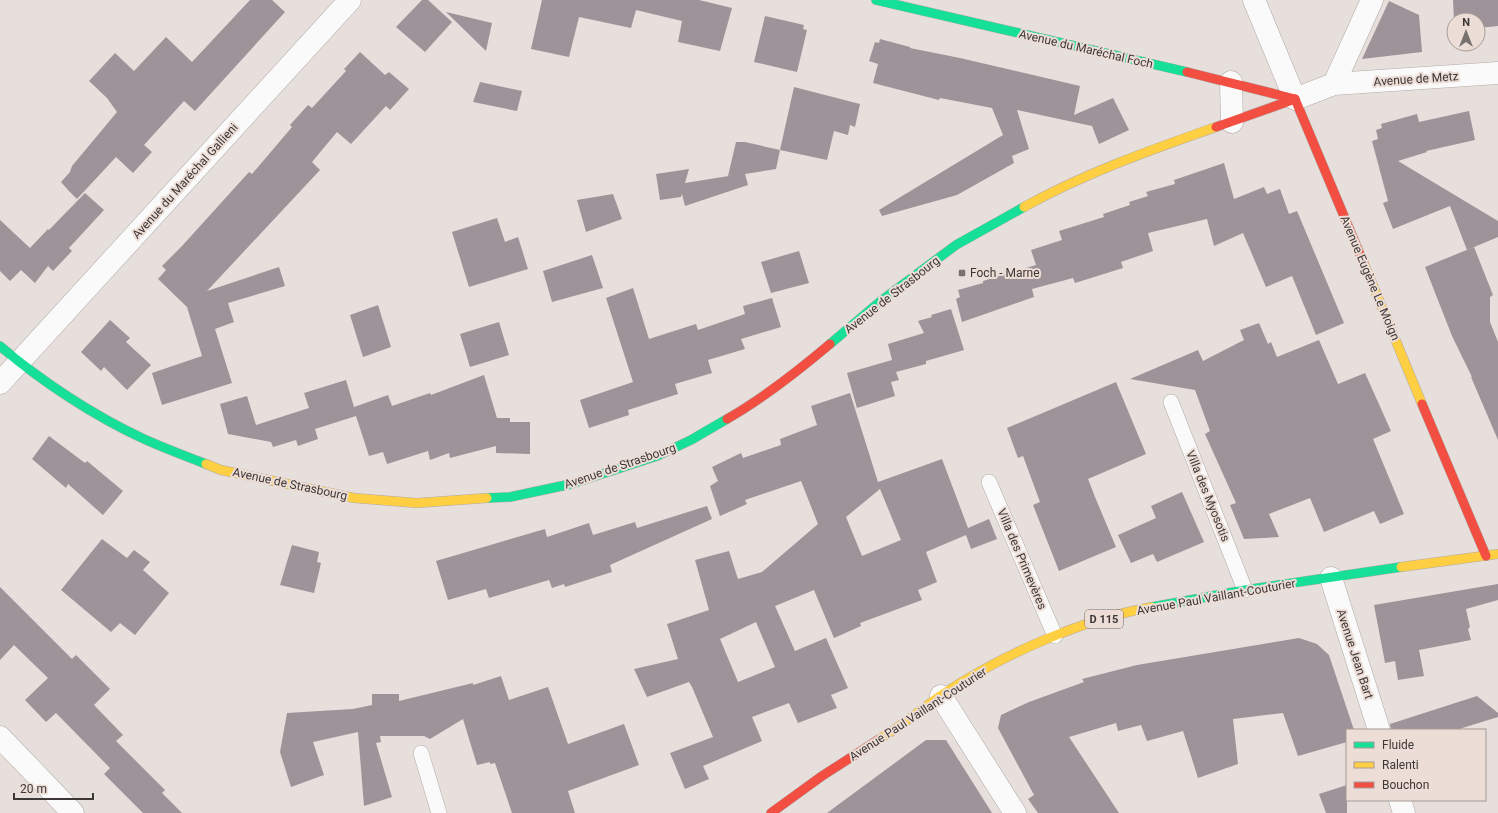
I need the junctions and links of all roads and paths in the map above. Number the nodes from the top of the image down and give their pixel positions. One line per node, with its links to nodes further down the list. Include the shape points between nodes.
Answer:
1 (350, 0): 11 (street, Avenue du Maréchal Gallieni)
2 (876, 0): 6 (street, Avenue du Maréchal Foch)
3 (1254, 0): 8 (street, Avenue Eugène Le Moign)
4 (1372, 0): 7 (street)
5 (1498, 73): 7 (street, Avenue de Metz)
6 (1231, 82): 8 (street, Avenue du Maréchal Foch); 9 (street)
7 (1334, 84): 8 (street, Avenue de Metz)
8 (1296, 99): 9 (street, Avenue de Strasbourg); 16 (street, Avenue Eugène Le Moign)
9 (1232, 122): 11 (street, Avenue de Strasbourg, via 1124,160 1040,198 956,245 882,300 809,362 751,405 691,440 657,456 571,484 510,497 417,503 354,498 221,470 144,438 96,414)
10 (0, 346): 11 (street, Avenue de Strasbourg)
11 (19, 362): 12 (street, Avenue du Maréchal Gallieni)
12 (0, 383)
13 (1171, 402): 18 (lane, Villa des Myosotis)
14 (989, 482): 19 (lane, Villa des Primevères)
15 (1498, 554): 16 (street, Avenue Paul Vaillant-Couturier / D 115)
16 (1486, 556): 17 (street, Avenue Paul Vaillant-Couturier / D 115)
17 (1331, 578): 18 (street, Avenue Paul Vaillant-Couturier / D 115); 21 (street, Avenue Jean Bart)
18 (1245, 590): 19 (street, Avenue Paul Vaillant-Couturier / D 115, via 1145,608 1088,623)
19 (1055, 636): 20 (street, Avenue Paul Vaillant-Couturier / D 115, via 1004,659)
20 (941, 696): 27 (street, Avenue Paul Vaillant-Couturier / D 115); 28 (street)
21 (1379, 729)
22 (0, 737): 25 (street)
23 (421, 754): 26 (lane)
24 (1400, 801): 29 (street)
25 (74, 813)
26 (439, 813)
27 (772, 813)
28 (1015, 813)
29 (1404, 813)

